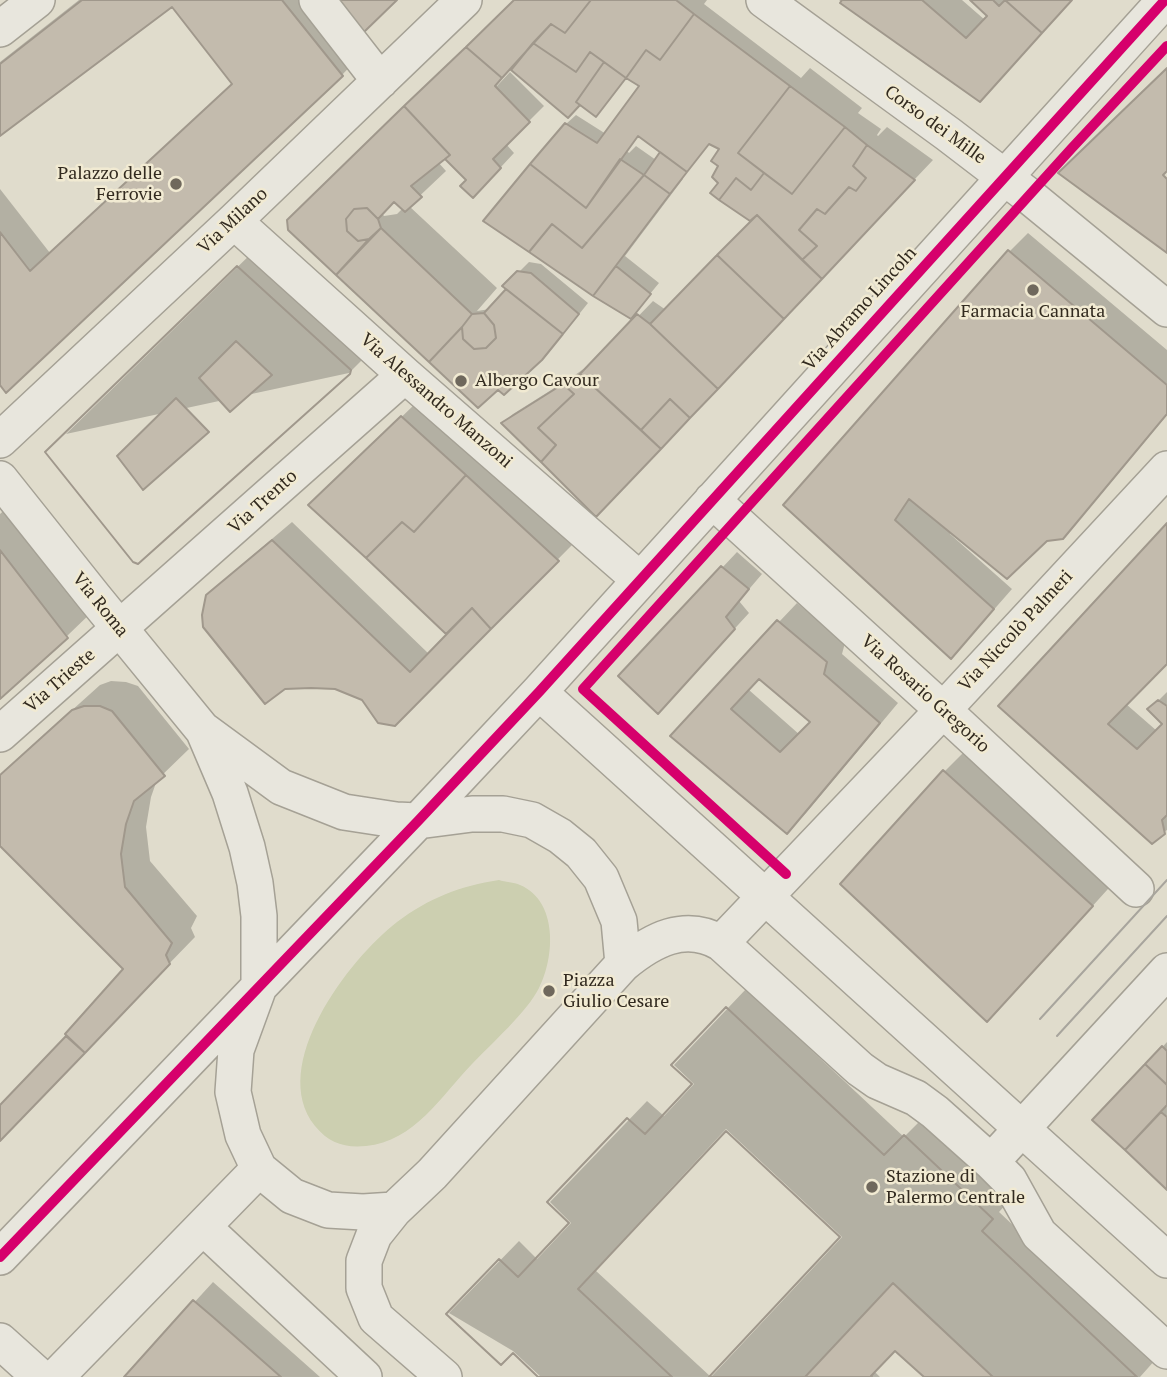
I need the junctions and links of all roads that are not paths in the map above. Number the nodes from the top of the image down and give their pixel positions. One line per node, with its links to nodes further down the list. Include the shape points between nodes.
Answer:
1 (37, 0): 6 (street)
2 (317, 0): 7 (street)
3 (464, 0): 7 (street, Via Milano)
4 (764, 0): 8 (street, Corso dei Mille)
5 (1166, 0): 8 (street, Via Abramo Lincoln)
6 (0, 29)
7 (380, 81): 9 (street, Via Milano)
8 (1005, 177): 10 (street, Corso dei Mille); 15 (street, Via Abramo Lincoln)
9 (234, 221): 11 (street, Via Alessandro Manzoni); 12 (street, Via Milano)
10 (1167, 309)
11 (405, 375): 16 (street, Via Alessandro Manzoni); 17 (street, Via Trento)
12 (0, 440)
13 (1167, 469): 19 (street, Via Niccolò Palmeri)
14 (0, 479): 17 (street, Via Roma)
15 (712, 500): 16 (street, Via Abramo Lincoln); 19 (street, Via Rosario Gregorio)
16 (640, 580): 18 (street, Via Abramo Lincoln)
17 (120, 629): 20 (street, Via Roma); 21 (street, Via Trieste)
18 (539, 692): 22 (street, Via Abramo Lincoln); 24 (street)
19 (943, 710): 23 (street, Via Rosario Gregorio); 24 (street, Via Niccolò Palmeri)
20 (202, 729): 22 (street, via 281,787 344,812); 28 (street, via 230,793 255,883)
21 (0, 734)
22 (418, 821): 26 (street, via 503,814 532,820 560,836 601,878 618,920); 28 (street, Via Abramo Lincoln)
23 (1136, 889)
24 (765, 896): 25 (street, Via Niccolò Palmeri); 29 (street)
25 (721, 943): 26 (street, via 702,935 670,936 641,949); 30 (street, via 860,1069 916,1098)
26 (623, 964): 32 (street)
27 (1167, 971): 29 (street)
28 (259, 987): 31 (street, via 236,1050 233,1092 243,1135); 34 (street, Via Abramo Lincoln)
29 (1022, 1128): 30 (street); 35 (street)
30 (991, 1162): 38 (street, via 1009,1180 1039,1234)
31 (259, 1170): 32 (street, via 292,1196 328,1210); 33 (street)
32 (394, 1210): 36 (street, via 374,1235 364,1261 364,1288 376,1318)
33 (203, 1227): 40 (street); 41 (street)
34 (0, 1257)
35 (1167, 1260)
36 (400, 1338): 41 (street); 42 (street)
37 (0, 1341): 39 (street)
38 (1167, 1351)
39 (40, 1377)
40 (56, 1377)
41 (365, 1377)
42 (444, 1377)

